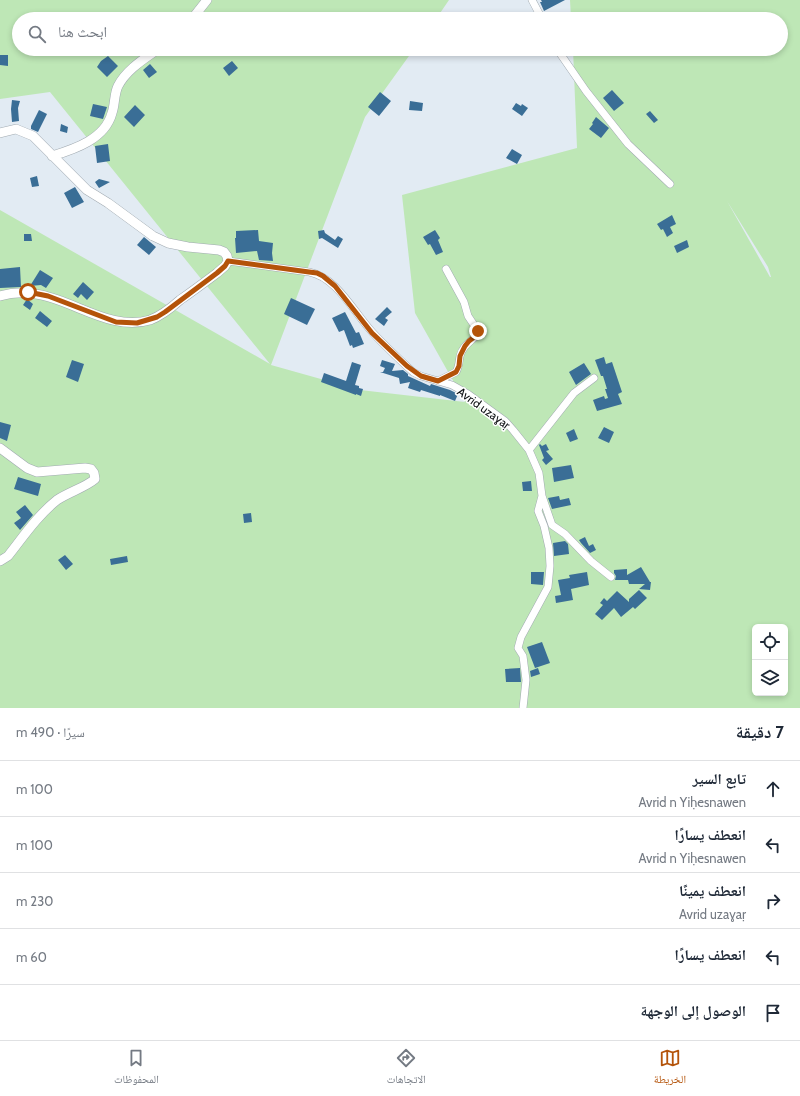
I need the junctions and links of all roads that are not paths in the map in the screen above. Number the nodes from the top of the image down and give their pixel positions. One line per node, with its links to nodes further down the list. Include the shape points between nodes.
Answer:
1 (207, 0): 3 (street)
2 (532, 0): 4 (street)
3 (198, 12)
4 (538, 12)
5 (149, 56): 8 (street, via 120,83 112,114 102,133)
6 (562, 56): 9 (street, via 628,144)
7 (0, 133): 8 (street, via 16,129 33,136)
8 (52, 156): 10 (street, via 87,190 153,236 175,244 219,250 224,252)
9 (670, 184)
10 (228, 261): 12 (street, via 217,273 165,312 137,323 116,322 48,296 28,292); 14 (street, Avrid uzaɣaṛ, via 317,273 323,276 335,286 372,333 407,366 421,376)
11 (446, 269): 14 (street, via 478,334 465,346 456,372)
12 (0, 296)
13 (594, 378): 16 (street, via 574,393)
14 (438, 381): 16 (street, Avrid uzaɣaṛ, via 468,394 505,421)
15 (0, 448): 18 (street, via 27,468 37,472 85,468 92,469 95,478 90,483 71,491 46,510 8,556)
16 (529, 450): 17 (street, Avrid uzaɣaṛ, via 539,473)
17 (542, 496): 19 (street, via 552,525); 20 (street, Avrid uzaɣaṛ, via 538,511 549,548 550,566 548,587 518,645 523,656 526,680)
18 (0, 562)
19 (611, 577)
20 (523, 708)

